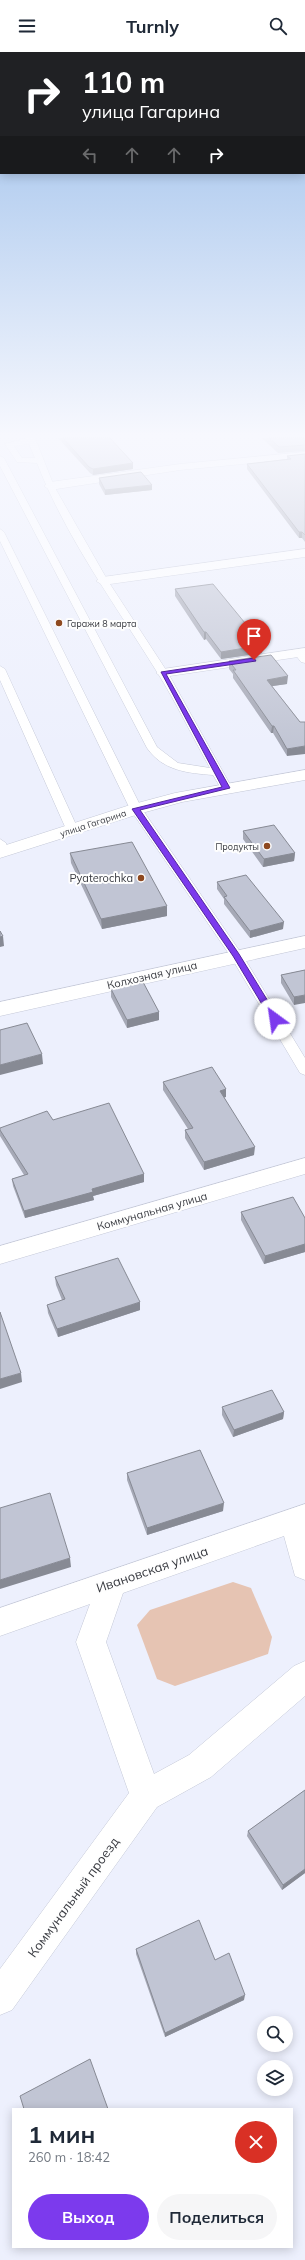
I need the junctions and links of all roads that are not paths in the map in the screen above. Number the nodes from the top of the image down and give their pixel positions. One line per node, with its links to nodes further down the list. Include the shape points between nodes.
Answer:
1 (4, 541): 12 (lane)
2 (44, 541): 9 (lane, via 152,748 160,757 177,768)
3 (81, 541): 5 (lane)
4 (305, 553): 5 (street)
5 (103, 580): 8 (lane)
6 (303, 655): 8 (street)
7 (0, 669): 13 (lane)
8 (163, 673): 9 (lane)
9 (218, 772): 11 (lane)
10 (305, 776): 11 (street, улица Гагарина)
11 (226, 788): 12 (street, улица Гагарина)
12 (136, 809): 13 (street, улица Гагарина); 16 (lane)
13 (72, 829): 14 (street, улица Гагарина)
14 (1, 849)
15 (305, 942): 16 (street, Колхозная улица)
16 (237, 956): 17 (street, Колхозная улица); 18 (lane)
17 (0, 1009)
18 (305, 1070)
19 (305, 1166): 20 (street, Коммунальная улица)
20 (0, 1255)
21 (300, 1518): 22 (street); 23 (street, Ивановская улица)
22 (305, 1567)
23 (112, 1583): 24 (street, Ивановская улица); 26 (street, via 91,1642)
24 (0, 1622)
25 (305, 1676): 26 (street, Коммунальный проезд, via 200,1766)
26 (146, 1796): 27 (street, Коммунальный проезд)
27 (0, 1998)

